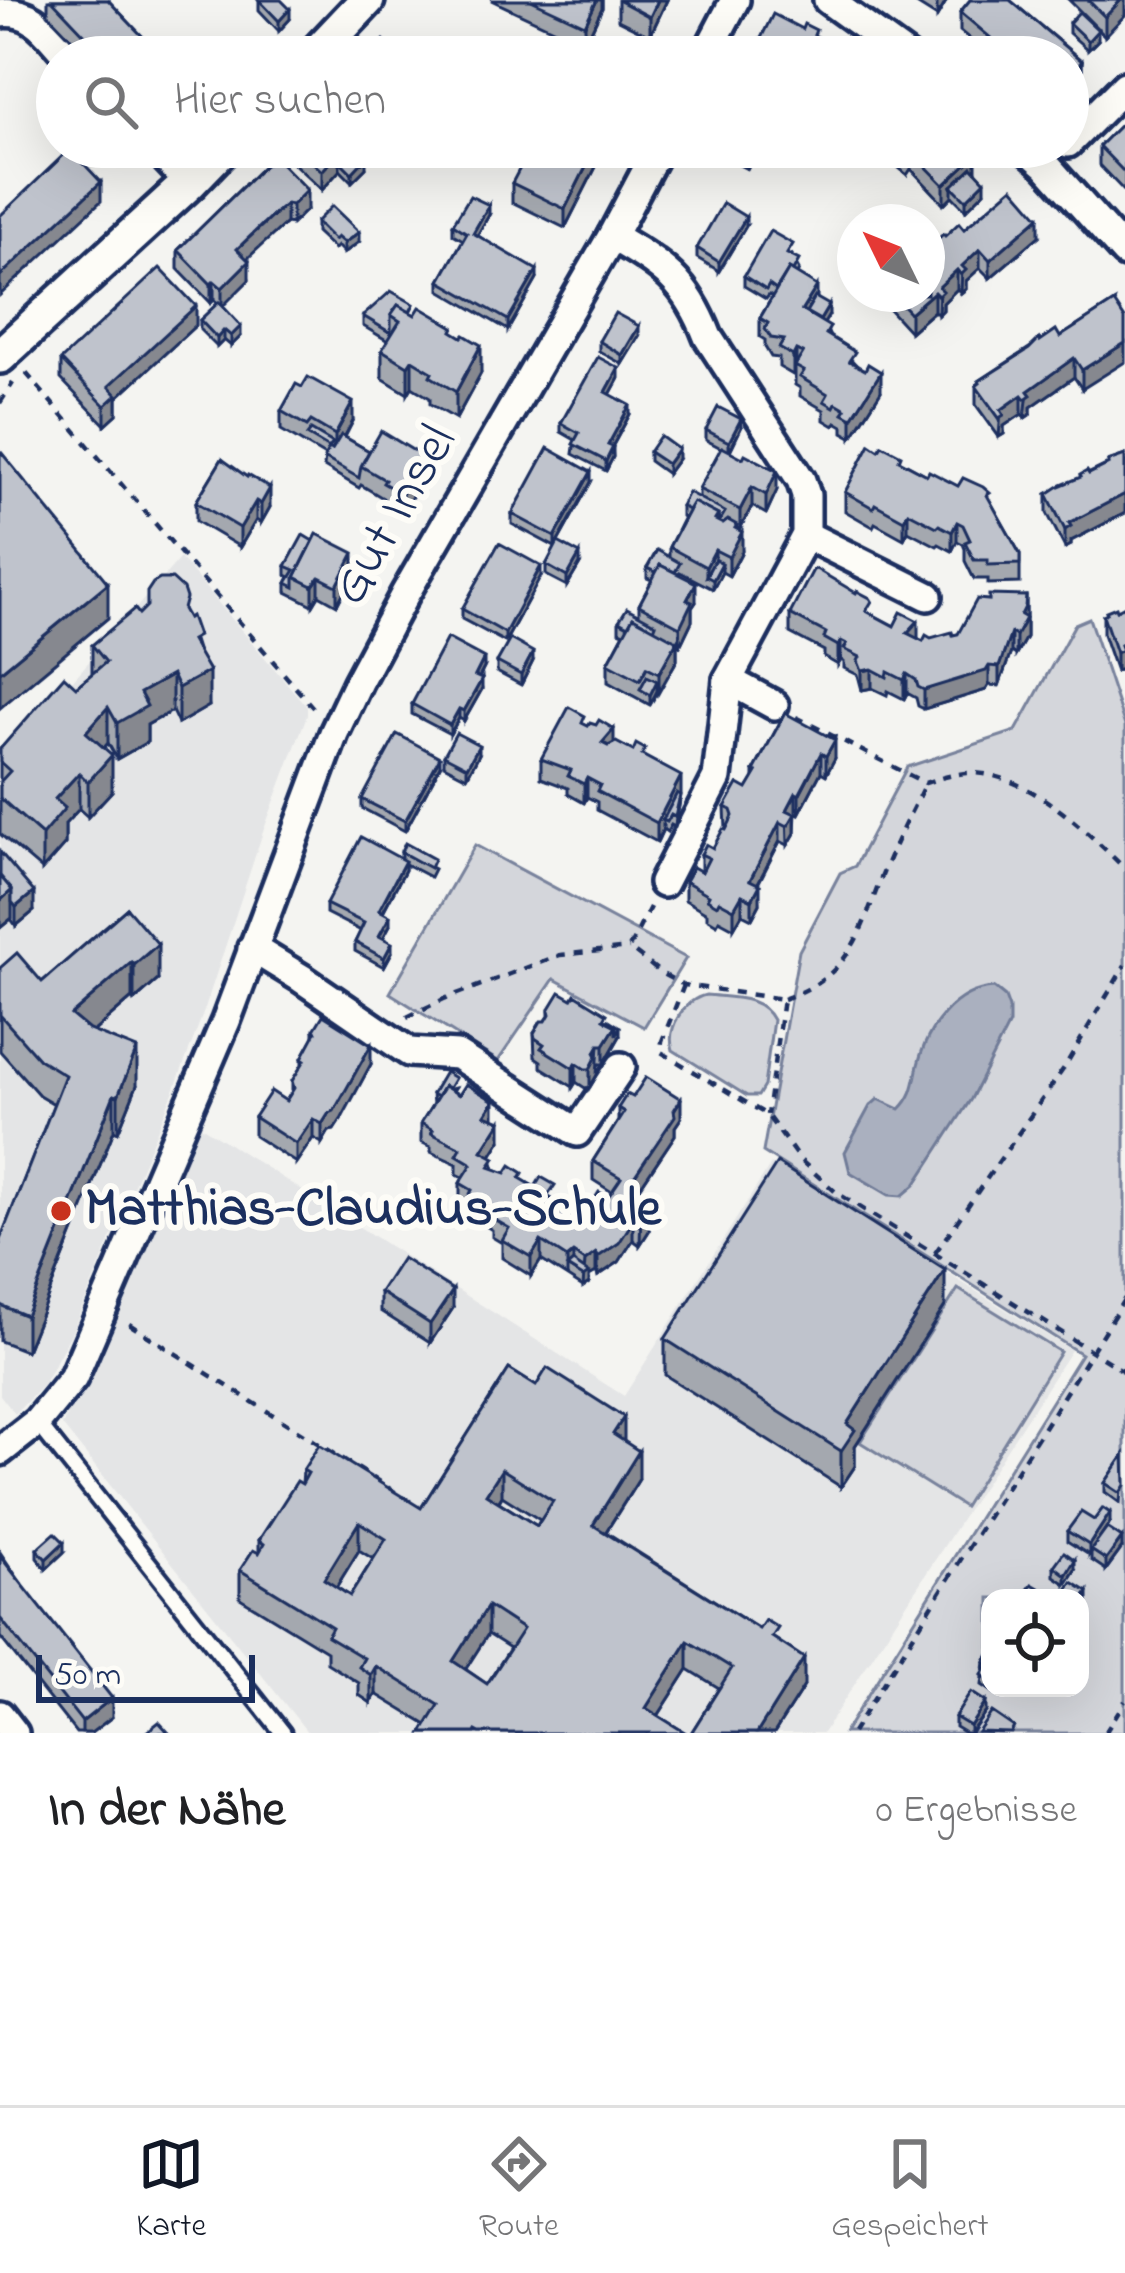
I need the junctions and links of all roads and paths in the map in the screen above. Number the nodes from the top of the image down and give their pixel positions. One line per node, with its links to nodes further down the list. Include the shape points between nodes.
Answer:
1 (367, 0): 6 (street)
2 (735, 0): 7 (street)
3 (828, 0): 8 (street)
4 (0, 14): 5 (street, via 30,16)
5 (49, 36)
6 (333, 36)
7 (716, 36)
8 (878, 36)
9 (1125, 86): 10 (street)
10 (1089, 117)
11 (175, 168): 15 (street)
12 (204, 168): 15 (street)
13 (648, 168): 16 (street, Gut Insel)
14 (1064, 168): 17 (street)
15 (189, 183): 18 (street)
16 (612, 236): 19 (street, via 662,266 689,298 801,480); 23 (street, Gut Insel)
17 (1125, 253)
18 (11, 362): 23 (path)
19 (806, 535): 20 (street); 21 (street)
20 (928, 596)
21 (728, 680): 22 (street); 26 (street, via 717,778)
22 (774, 705): 24 (path)
23 (334, 733): 27 (street, Gut Insel)
24 (925, 783): 25 (path, via 966,772 1012,780); 31 (path, via 858,941 826,979)
25 (1125, 869)
26 (663, 883): 28 (path)
27 (252, 948): 32 (street); 37 (street, Gut Insel)
28 (628, 948): 30 (path); 32 (path, via 560,955)
29 (1125, 964): 35 (path)
30 (684, 985): 31 (path); 34 (path, via 661,1052)
31 (783, 999): 34 (path)
32 (378, 1032): 33 (street, via 409,1052 457,1055 577,1132)
33 (621, 1067)
34 (767, 1115): 35 (path, via 816,1176)
35 (935, 1253): 38 (path)
36 (1125, 1298): 38 (path)
37 (104, 1308): 40 (street, Gut Insel, via 73,1378); 42 (path)
38 (1092, 1351): 39 (path); 47 (path)
39 (1125, 1372)
40 (37, 1422): 41 (street, Gut Insel); 46 (lane)
41 (0, 1451)
42 (431, 1520)
43 (1125, 1701): 48 (path)
44 (0, 1715): 45 (street)
45 (14, 1733)
46 (283, 1733)
47 (852, 1733)
48 (1105, 1733)

